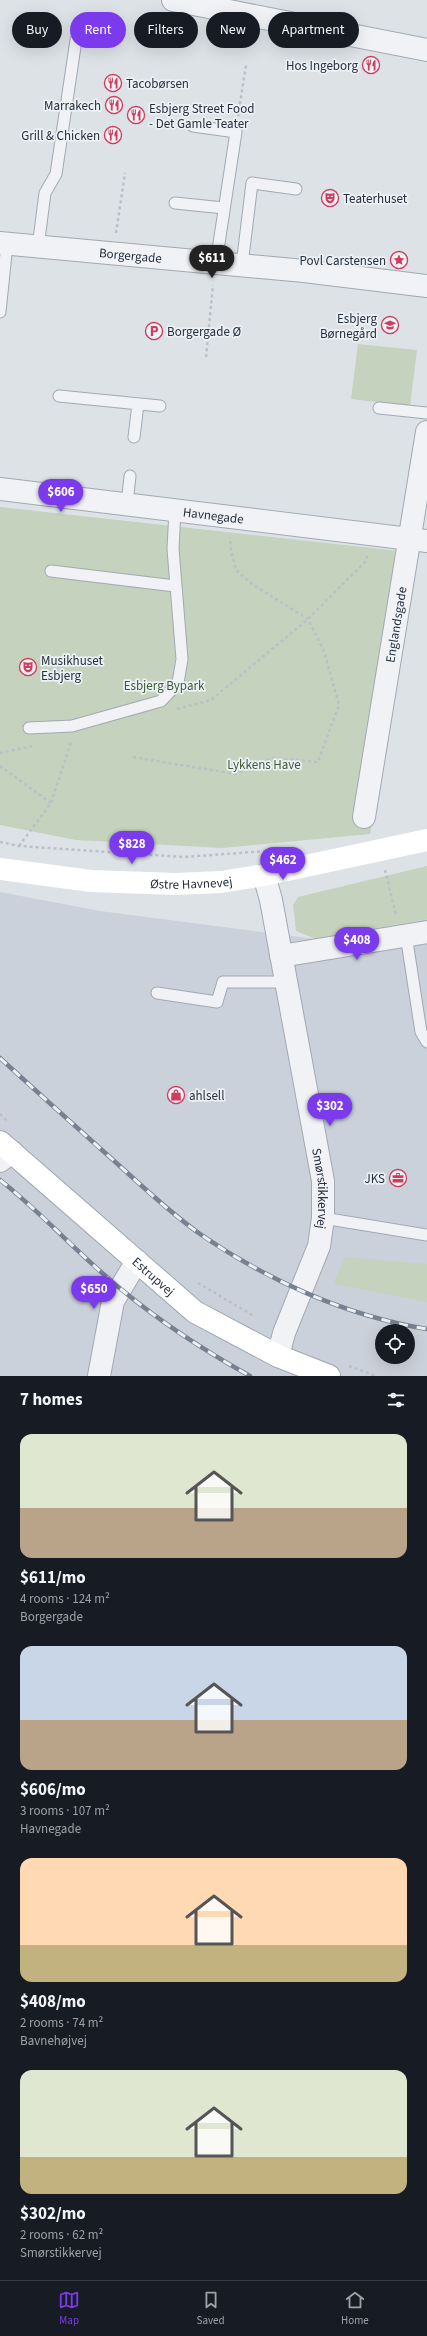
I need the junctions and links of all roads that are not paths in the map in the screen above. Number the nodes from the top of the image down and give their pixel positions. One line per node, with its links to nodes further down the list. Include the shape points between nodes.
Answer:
1 (173, 0): 3 (street)
2 (75, 48): 9 (lane, via 56,174 45,193)
3 (427, 50)
4 (193, 126): 7 (lane, via 236,132)
5 (296, 189): 11 (lane, via 252,183)
6 (175, 203): 7 (lane)
7 (224, 208): 10 (lane)
8 (4, 244): 9 (street, Borgergade); 13 (lane)
9 (38, 247): 10 (street, Borgergade)
10 (216, 263): 11 (street, Borgergade)
11 (242, 265): 12 (street, Borgergade)
12 (427, 286)
13 (0, 312)
14 (59, 396): 15 (lane)
15 (138, 404): 16 (lane); 20 (lane)
16 (160, 406)
17 (379, 408): 18 (lane)
18 (427, 413)
19 (427, 432): 25 (street, Englandsgade)
20 (134, 437)
21 (130, 476): 23 (lane)
22 (0, 489): 23 (street, Havnegade)
23 (127, 504): 24 (street, Havnegade)
24 (175, 510): 25 (street, Havnegade); 27 (lane)
25 (419, 540): 29 (street, Englandsgade)
26 (51, 571): 27 (lane)
27 (175, 586): 28 (lane, via 182,659 178,683 161,701 72,726)
28 (29, 728)
29 (364, 817)
30 (427, 840): 32 (main road, Østre Havnevej)
31 (0, 869): 32 (main road, Østre Havnevej, via 91,881 176,884 221,882)
32 (264, 875): 34 (street, Smørstikkervej)
33 (417, 934): 34 (street); 37 (lane, via 421,1032)
34 (281, 956): 35 (street, Smørstikkervej)
35 (285, 982): 36 (lane, via 223,982 218,1002); 39 (street, Smørstikkervej, via 323,1182)
36 (157, 993)
37 (427, 1042)
38 (6, 1145): 41 (main road, Estrupvej)
39 (323, 1218): 40 (lane); 42 (street, Smørstikkervej, via 319,1246 284,1333)
40 (427, 1235)
41 (137, 1261): 42 (main road, Estrupvej, via 195,1312); 44 (street, via 114,1301)
42 (278, 1356): 43 (main road, Estrupvej)
43 (337, 1370)
44 (99, 1376)

